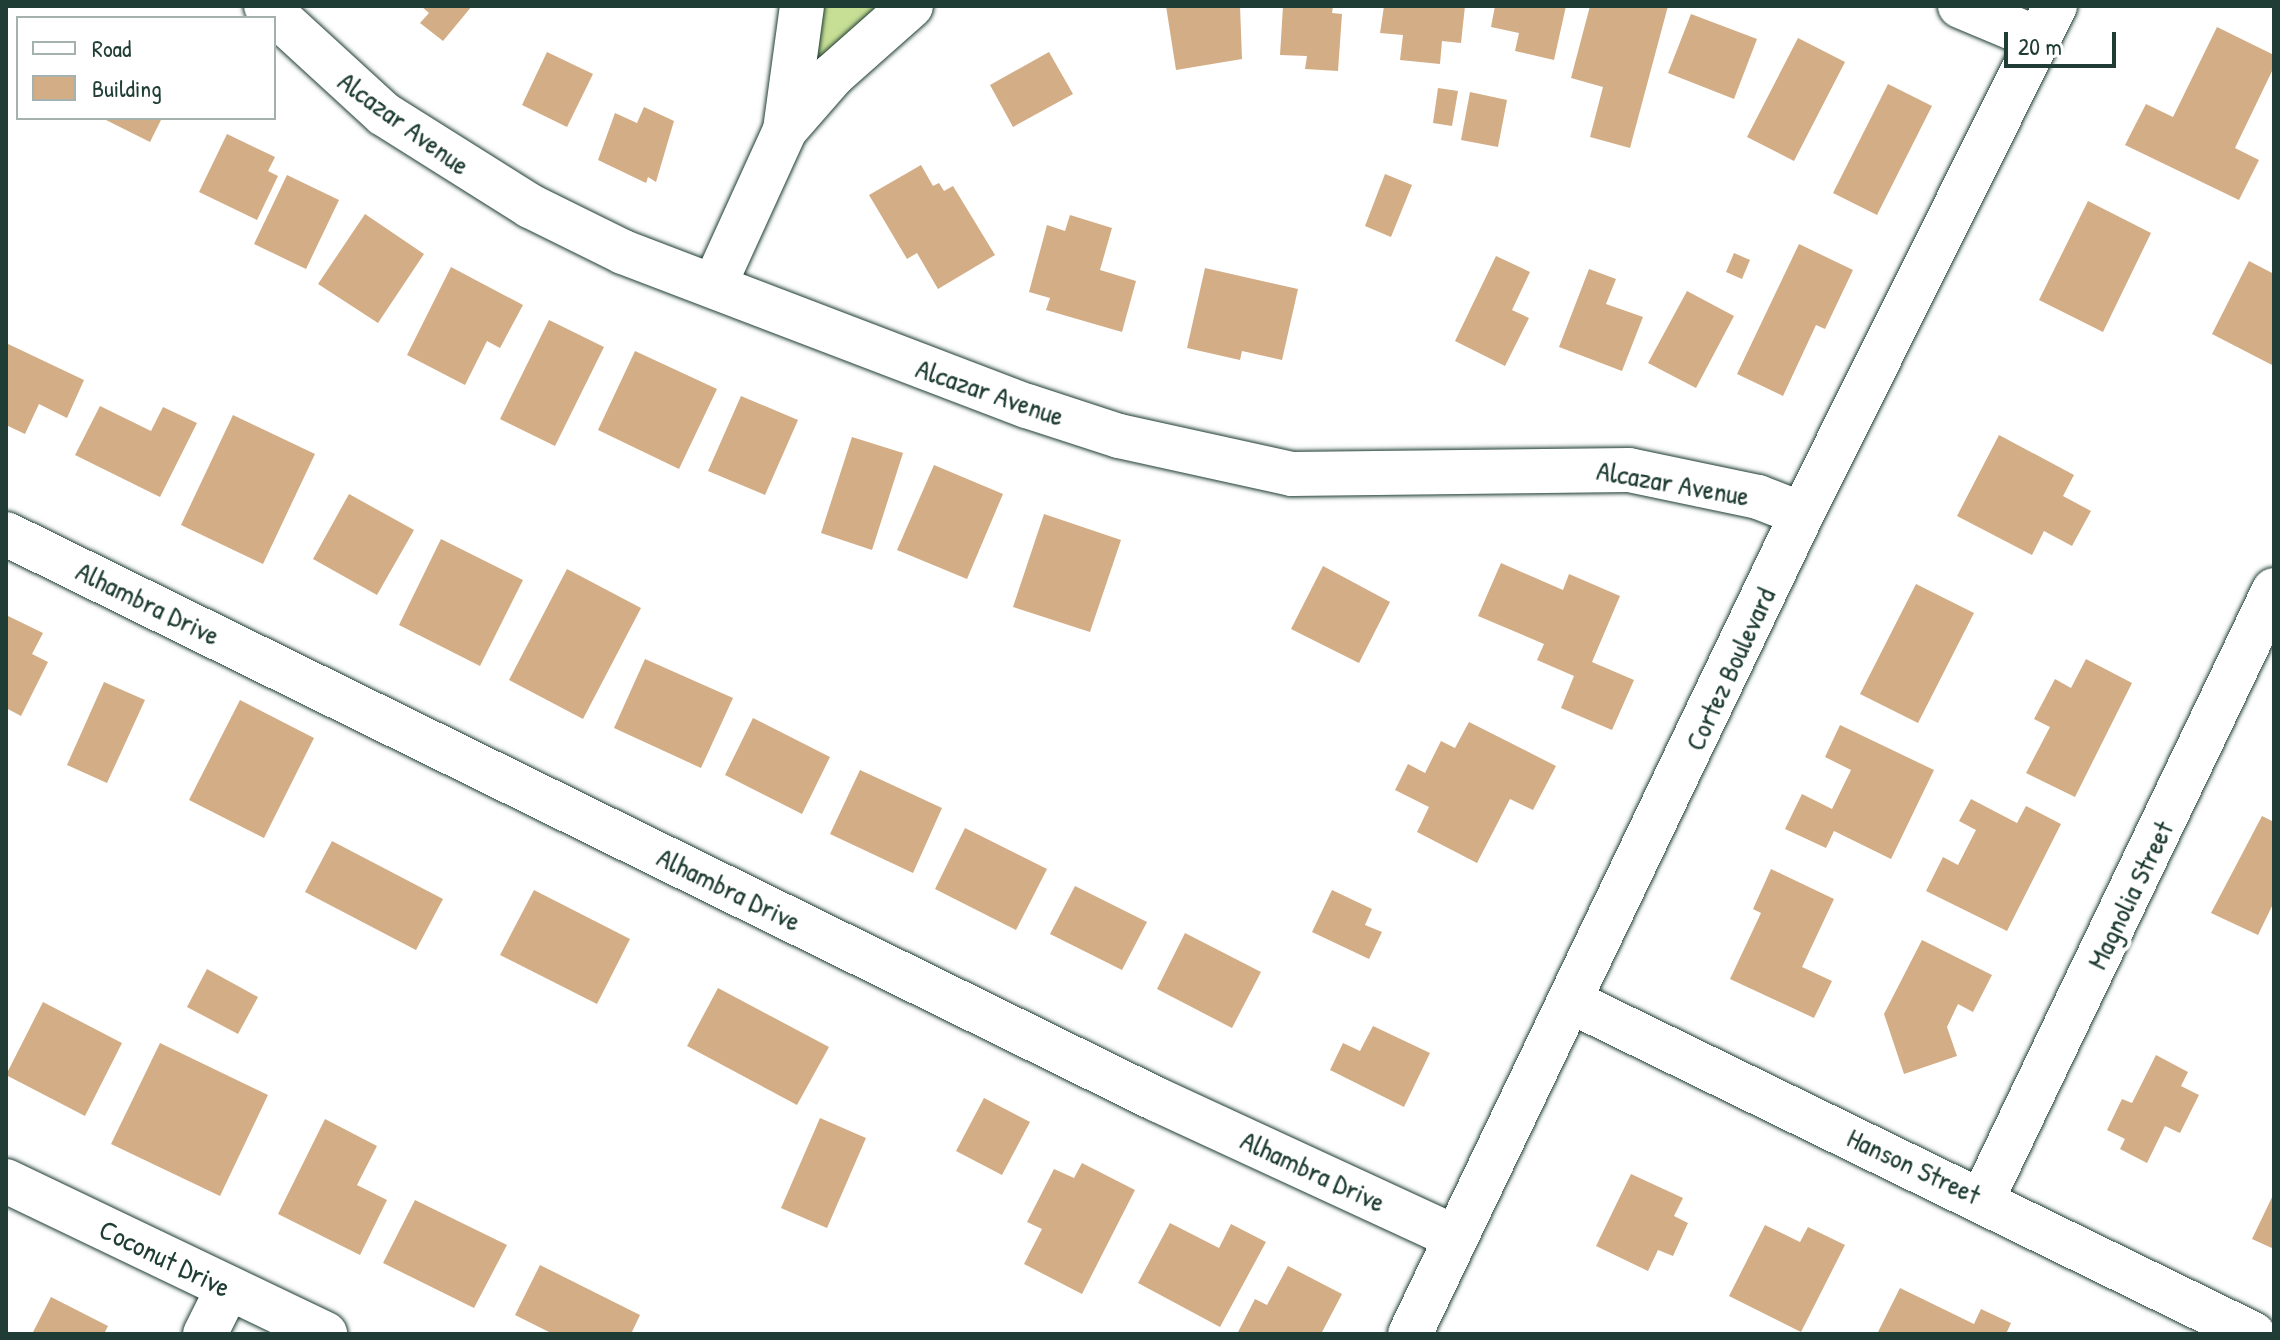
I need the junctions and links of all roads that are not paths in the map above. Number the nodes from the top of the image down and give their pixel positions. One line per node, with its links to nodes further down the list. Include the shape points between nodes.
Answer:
1 (266, 6): 7 (street, Alcazar Avenue, via 348,84 456,164 623,252)
2 (802, 6): 6 (street)
3 (911, 6): 6 (street, via 833,75)
4 (1960, 6): 5 (street)
5 (2047, 22): 8 (street, Cortez Boulevard)
6 (785, 130): 7 (street)
7 (714, 286): 8 (street, Alcazar Avenue, via 1013,401 1219,460 1292,474 1629,470 1758,497)
8 (1802, 514): 11 (street, Cortez Boulevard)
9 (6, 534): 14 (street, Alhambra Drive, via 1158,1100)
10 (2274, 590): 13 (street, Magnolia Street)
11 (1572, 1002): 13 (street, Hanson Street); 14 (street, Cortez Boulevard)
12 (6, 1181): 15 (street, Coconut Drive)
13 (1983, 1198): 19 (street, Hanson Street)
14 (1456, 1238): 18 (street, Cortez Boulevard)
15 (228, 1288): 16 (street); 17 (street, Coconut Drive)
16 (205, 1334)
17 (325, 1334)
18 (1410, 1334)
19 (2253, 1334)

